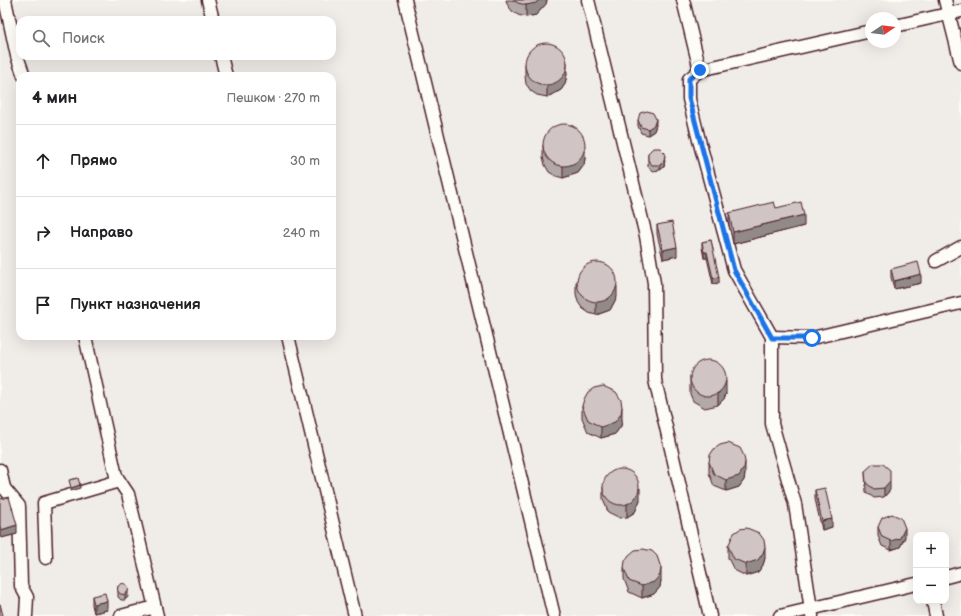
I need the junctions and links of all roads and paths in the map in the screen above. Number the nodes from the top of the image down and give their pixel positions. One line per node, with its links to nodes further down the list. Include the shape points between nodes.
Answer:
1 (6, 0): 12 (lane)
2 (208, 0): 9 (lane)
3 (405, 0): 38 (lane)
4 (588, 0): 39 (lane, via 646,236 654,283 655,380)
5 (683, 0): 16 (lane)
6 (945, 0): 8 (lane)
7 (961, 11): 8 (lane)
8 (949, 14): 10 (lane); 15 (lane)
9 (212, 16)
10 (901, 25)
11 (865, 32): 16 (lane)
12 (16, 47)
13 (19, 60): 17 (lane)
14 (222, 60): 18 (lane)
15 (961, 63)
16 (700, 70): 22 (lane, via 689,79 689,98 719,216 734,270)
17 (23, 72)
18 (225, 72)
19 (961, 247): 20 (lane)
20 (936, 261)
21 (961, 303): 22 (lane, via 812,338)
22 (772, 338): 34 (lane, via 772,424 795,504)
23 (86, 340): 26 (lane)
24 (289, 340): 37 (lane)
25 (0, 470): 27 (lane)
26 (119, 481): 28 (lane, via 44,503); 33 (lane, via 128,494)
27 (2, 487): 35 (lane, via 19,506 21,586 27,597)
28 (46, 558)
29 (961, 573): 30 (lane)
30 (949, 576)
31 (913, 585): 34 (lane)
32 (934, 604): 41 (lane)
33 (156, 612): 36 (lane)
34 (811, 613): 40 (lane)
35 (26, 616)
36 (120, 616)
37 (355, 616)
38 (554, 616)
39 (710, 616)
40 (780, 616)
41 (936, 616)

